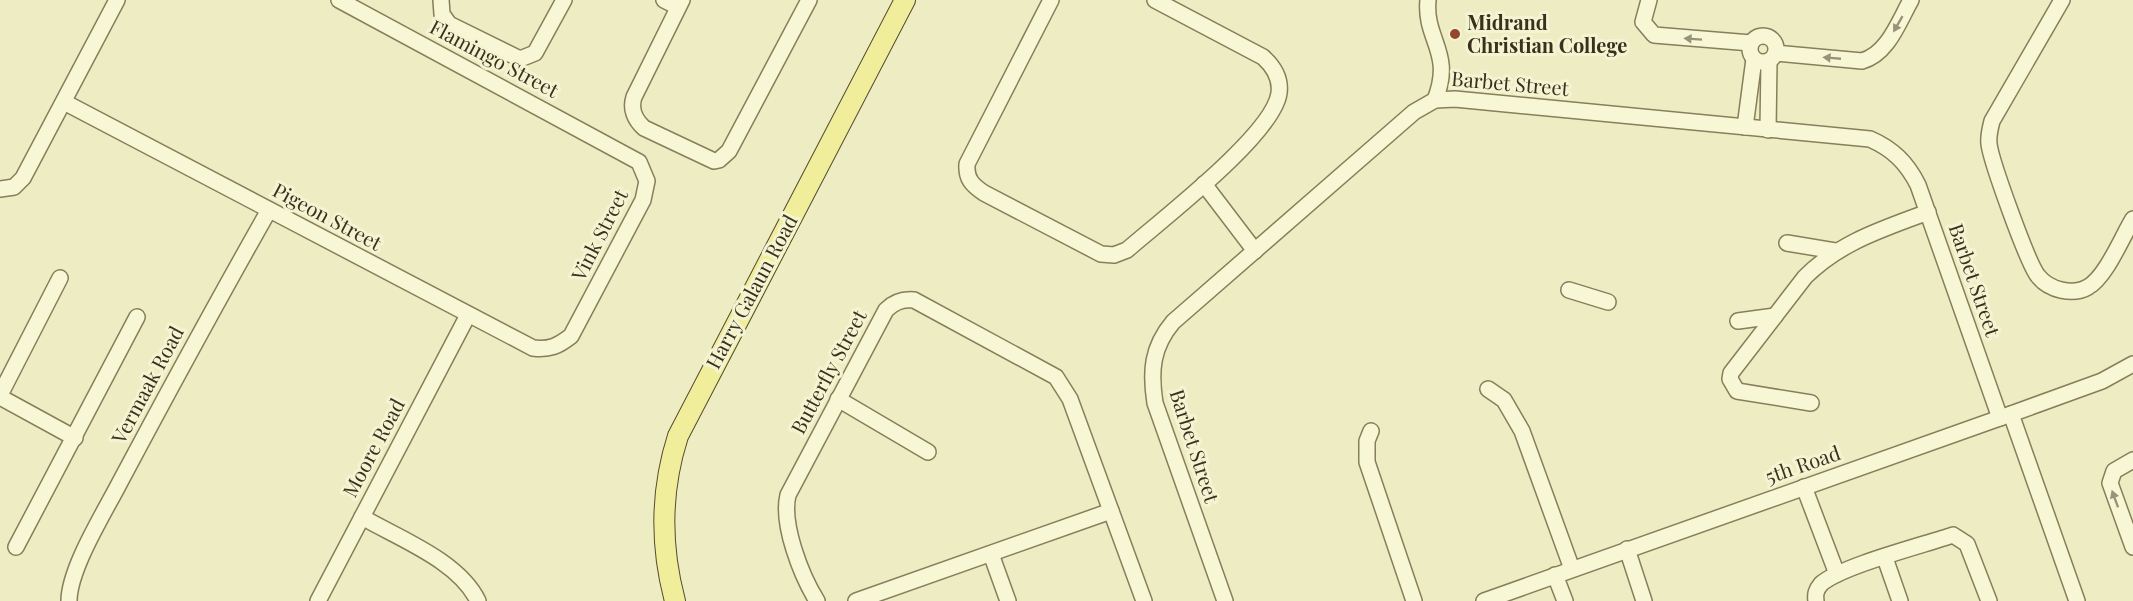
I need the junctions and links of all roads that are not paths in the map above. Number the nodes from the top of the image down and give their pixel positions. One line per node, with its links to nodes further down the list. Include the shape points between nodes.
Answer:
1 (117, 0): 17 (street)
2 (339, 0): 20 (street, Flamingo Street)
3 (441, 0): 4 (street, via 449,24 520,59 535,53)
4 (564, 0)
5 (809, 0): 13 (street, via 729,151 714,161 644,128 633,112 634,97)
6 (905, 0): 61 (main road, Harry Galaun Road, via 678,436 668,474 663,528)
7 (1051, 0): 21 (street, via 967,164 970,181 984,193 1107,255 1127,250)
8 (1155, 0): 21 (street, via 1263,57 1279,82 1278,100 1264,125)
9 (1428, 0): 16 (street, via 1442,61)
10 (1649, 0): 14 (street, one-way to 10, via 1654,35 1643,22)
11 (1911, 0): 15 (street, one-way to 15, via 1884,47 1870,59)
12 (2061, 0): 25 (street, via 1992,121 1990,153 2032,266 2048,285 2076,291 2094,283)
13 (675, 2)
14 (1751, 43): 15 (street, via 1749,50); 15 (street, via 1757,36 1766,35 1773,40)
15 (1766, 58): 18 (street); 19 (street)
16 (1435, 100): 18 (street, Barbet Street); 27 (street, Barbet Street, via 1414,112)
17 (64, 102): 22 (street, via 22,178); 23 (street, Pigeon Street)
18 (1746, 127): 19 (street, Barbet Street)
19 (1768, 130): 24 (street, Barbet Street, via 1870,139 1880,144 1906,164)
20 (629, 154): 36 (street, Vink Street, via 644,171 646,191)
21 (1204, 184): 27 (street)
22 (5, 189)
23 (269, 210): 32 (street, Pigeon Street); 58 (street, Vermaak Road, via 192,345 97,526 71,584)
24 (1928, 212): 28 (street); 42 (street, Barbet Street)
25 (2133, 219)
26 (1787, 243): 28 (street)
27 (1255, 250): 66 (street, Barbet Street, via 1173,322 1158,343 1152,369 1155,403)
28 (1834, 251): 33 (street, via 1805,277)
29 (60, 278): 39 (street)
30 (1569, 290): 31 (street)
31 (1608, 302)
32 (468, 315): 36 (street, Pigeon Street, via 533,348 552,348); 49 (street, Moore Road)
33 (1775, 316): 35 (street); 41 (street, via 1734,367 1732,386 1745,394)
34 (137, 317): 44 (street)
35 (1738, 321)
36 (571, 336)
37 (2133, 364): 42 (street, 5th Road, via 2102,381)
38 (1488, 389): 55 (street, via 1504,400 1522,431)
39 (0, 396): 44 (street)
40 (838, 399): 45 (street); 48 (street, Butterfly Street, via 886,310 900,300 914,300 1056,377 1070,399); 62 (street, Butterfly Street, via 785,506 788,528)
41 (1811, 402)
42 (2006, 416): 47 (street, 5th Road); 74 (street, Barbet Street)
43 (1371, 431): 67 (street, via 1365,452 1367,462)
44 (75, 438): 50 (street)
45 (928, 452)
46 (2133, 460): 51 (street, one-way to 46, via 2110,483 2114,471)
47 (1804, 487): 52 (street, 5th Road); 56 (street)
48 (1111, 511): 53 (street); 65 (street, Butterfly Street)
49 (362, 517): 59 (street, Moore Road); 60 (street, via 453,569 467,582)
50 (16, 547)
51 (2133, 547)
52 (1627, 549): 55 (street, 5th Road); 70 (street)
53 (991, 554): 63 (street); 64 (street)
54 (1885, 558): 56 (street); 72 (street); 73 (street, via 1958,536 1971,552)
55 (1572, 568): 57 (street, 5th Road)
56 (1837, 574): 71 (street, via 1819,586)
57 (1555, 575): 68 (street, 5th Road); 69 (street)
58 (69, 601)
59 (318, 601)
60 (478, 601)
61 (675, 601)
62 (817, 601)
63 (856, 601)
64 (1008, 601)
65 (1144, 601)
66 (1225, 601)
67 (1414, 601)
68 (1484, 601)
69 (1565, 601)
70 (1644, 601)
71 (1816, 601)
72 (1900, 601)
73 (1989, 601)
74 (2077, 601)

